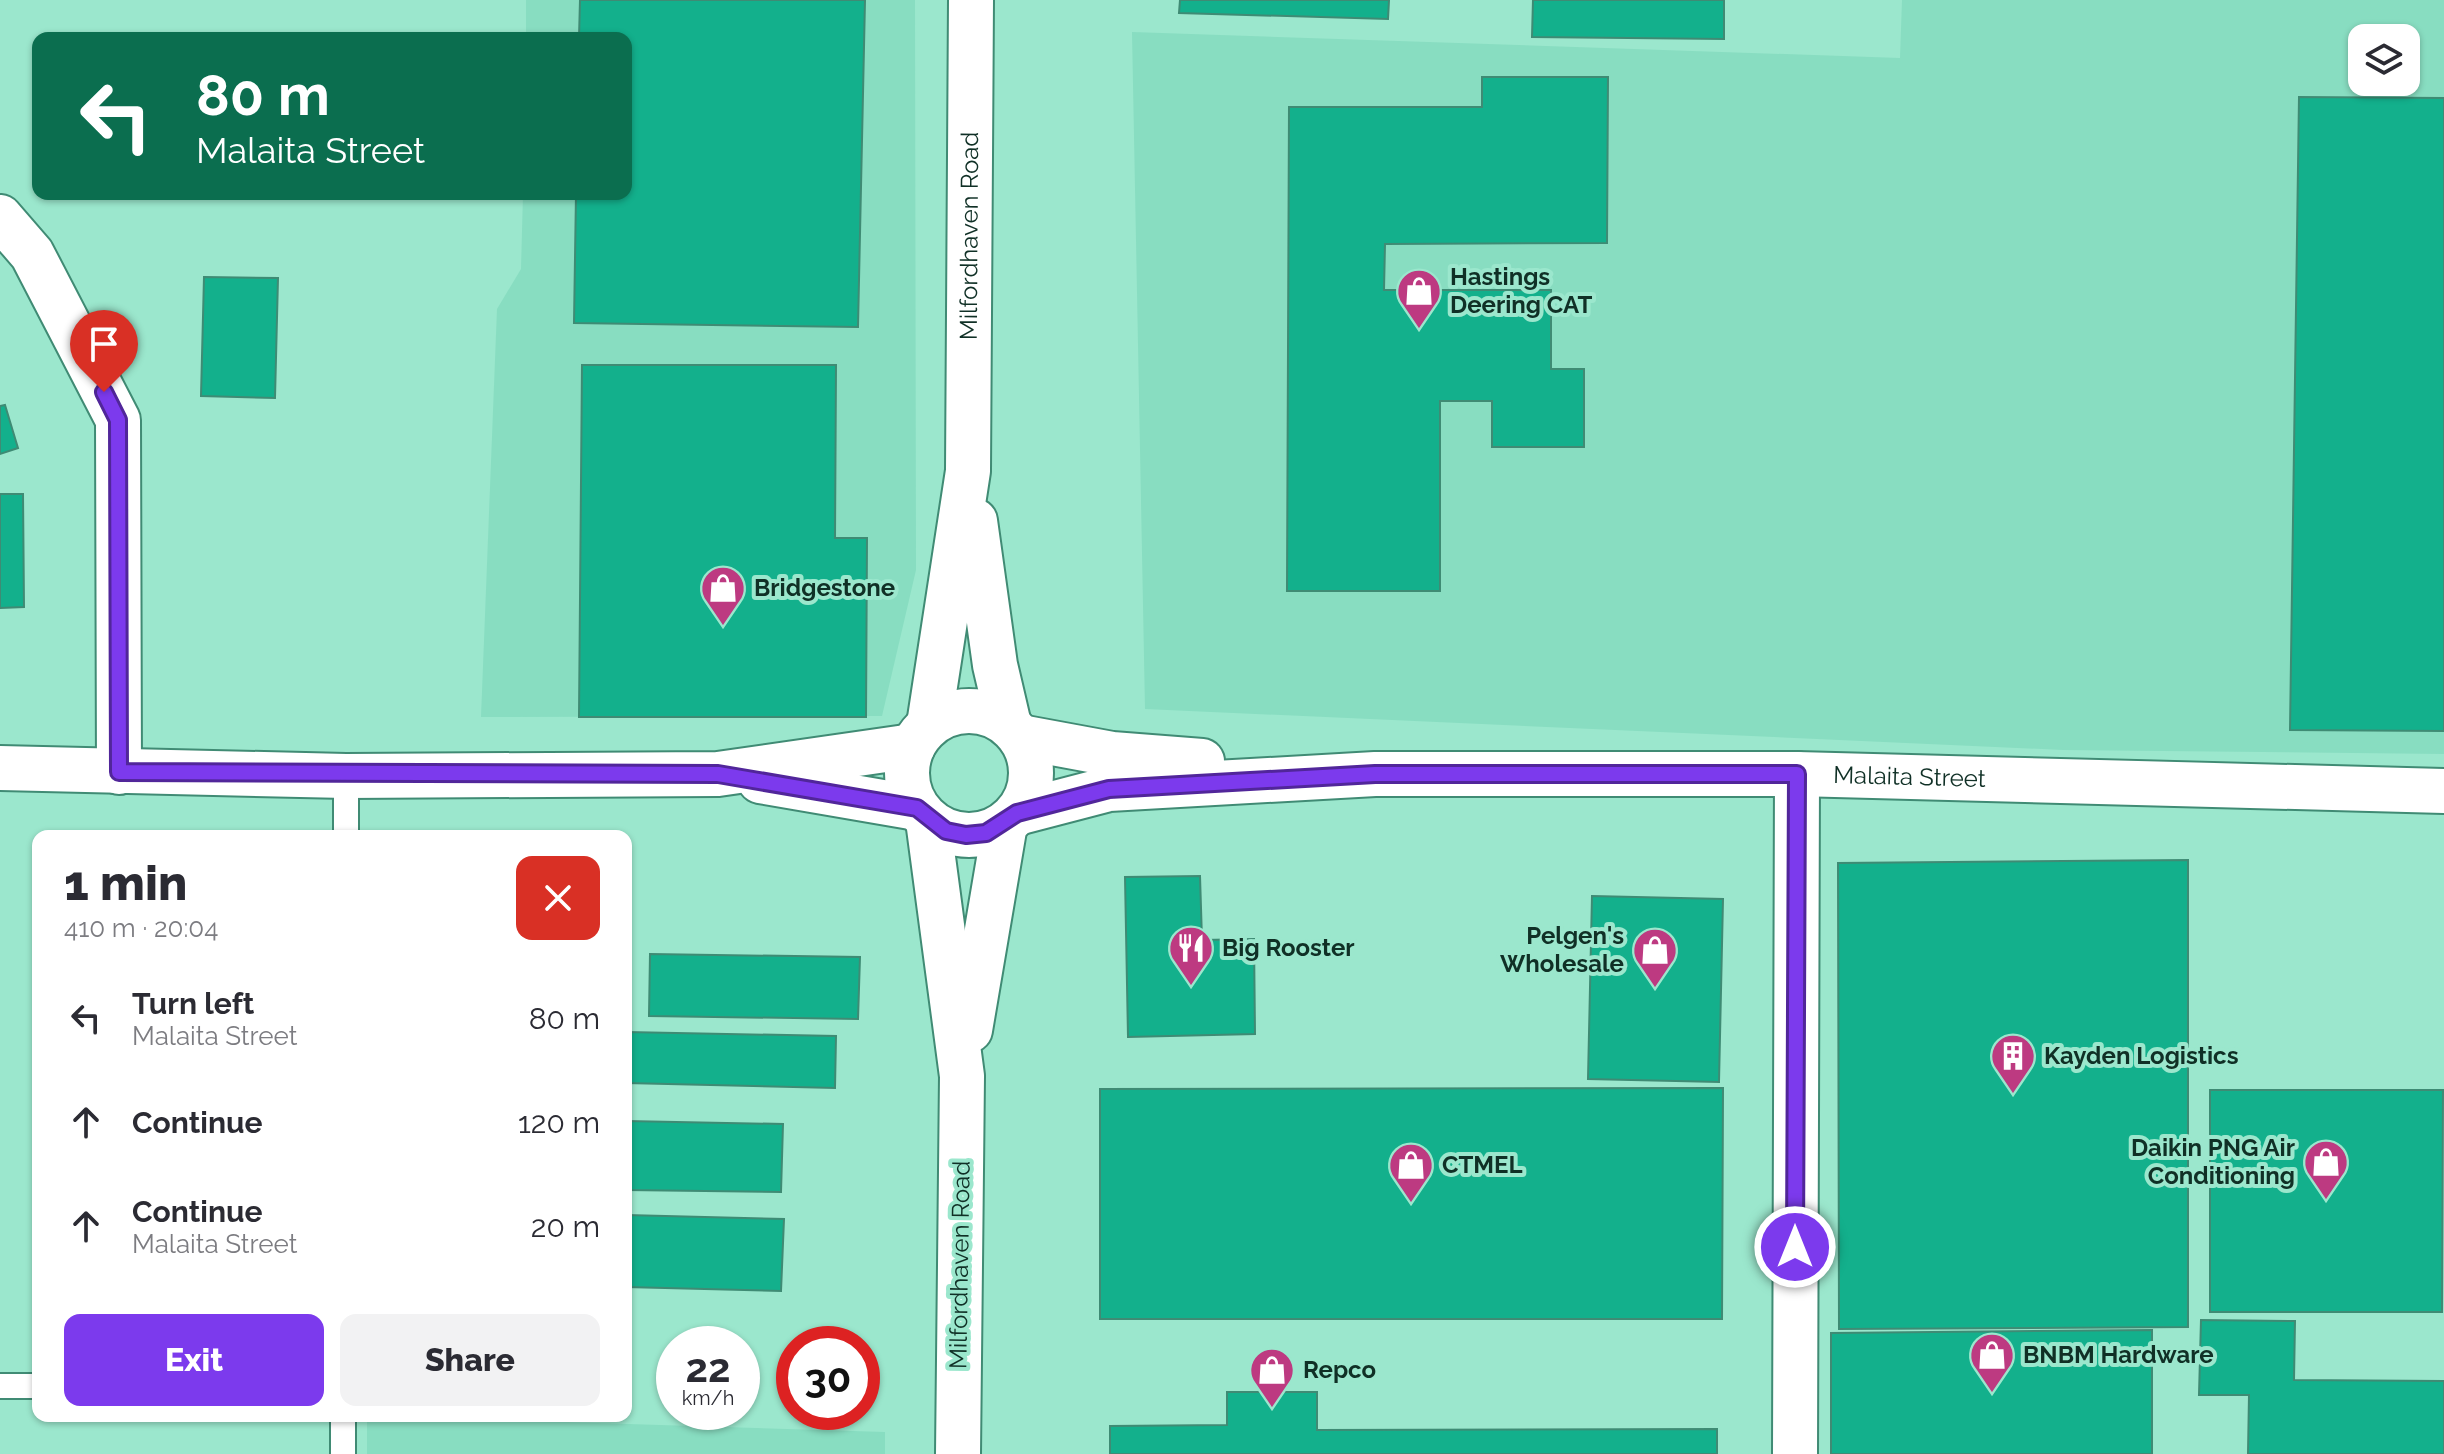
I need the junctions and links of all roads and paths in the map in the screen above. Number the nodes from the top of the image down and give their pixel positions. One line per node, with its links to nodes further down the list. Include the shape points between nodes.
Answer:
1 (971, 0): 3 (street, Milfordhaven Road)
2 (0, 217): 7 (street, via 32,254 118,420)
3 (968, 471): 4 (street, Milfordhaven Road, via 995,665); 5 (street, Milfordhaven Road)
4 (1014, 731): 5 (street, via 978,711 944,716); 9 (street, Malaita Street, via 1112,754); 14 (street, via 1031,767 1028,791)
5 (921, 736): 8 (street); 13 (street, via 907,767 908,788)
6 (0, 768): 7 (street)
7 (119, 772): 11 (street)
8 (718, 774): 11 (street); 13 (street)
9 (1375, 774): 10 (street, Malaita Street); 14 (street, Malaita Street, via 1109,789)
10 (1797, 774): 12 (street, Malaita Street); 22 (street)
11 (346, 776): 15 (lane)
12 (2444, 791)
13 (922, 814): 14 (street, via 946,831 966,835 986,833); 16 (street, Milfordhaven Road)
14 (1011, 818): 16 (street, Milfordhaven Road)
15 (346, 830)
16 (962, 1076): 21 (street, Milfordhaven Road)
17 (0, 1386): 18 (lane)
18 (32, 1386)
19 (343, 1422): 20 (lane)
20 (343, 1454)
21 (958, 1454)
22 (1795, 1454)

